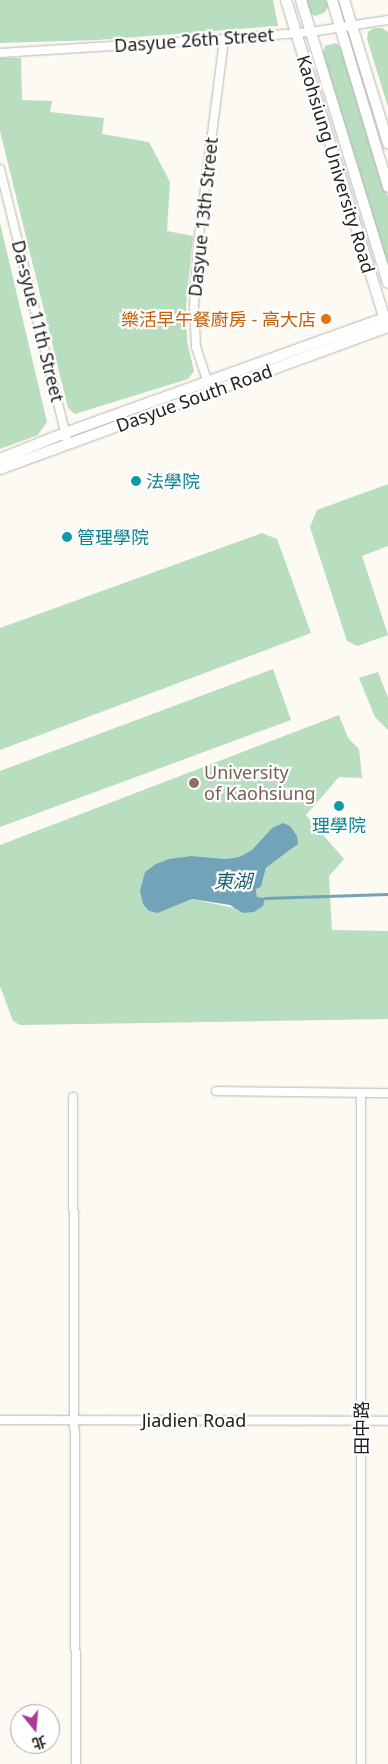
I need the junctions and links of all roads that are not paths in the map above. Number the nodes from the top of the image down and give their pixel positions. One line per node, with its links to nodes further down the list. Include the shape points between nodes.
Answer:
1 (286, 0): 9 (street, Kaohsiung University Road)
2 (300, 0): 8 (street, Kaohsiung University Road)
3 (332, 0): 7 (street)
4 (344, 0): 6 (street)
5 (388, 20): 6 (street, Dasyue 26th Street)
6 (351, 26): 7 (street, Dasyue 26th Street); 12 (street)
7 (339, 28): 8 (street, Dasyue 26th Street); 14 (street)
8 (310, 32): 9 (street, Dasyue 26th Street); 15 (street, Kaohsiung University Road)
9 (295, 33): 10 (street, Dasyue 26th Street); 16 (street, Kaohsiung University Road)
10 (224, 39): 11 (street, Dasyue 26th Street); 17 (street, Dasyue 13th Street, via 198,243 194,305 196,347)
11 (0, 53)
12 (388, 143)
13 (1, 175): 18 (street, Da-syue 11th Street)
14 (388, 187)
15 (388, 283)
16 (387, 324): 17 (street, Dasyue South Road)
17 (210, 388): 18 (street, Dasyue South Road)
18 (67, 438): 19 (street, Dasyue South Road); 20 (street, Dasyue South Road)
19 (0, 459)
20 (0, 470)
21 (216, 1091): 22 (street)
22 (361, 1093): 23 (street); 27 (street, 田中路)
23 (388, 1093)
24 (73, 1097): 26 (street)
25 (0, 1420): 26 (street, Jiadien Road)
26 (75, 1420): 27 (street, Jiadien Road); 29 (street)
27 (361, 1421): 28 (street, Jiadien Road); 30 (street, 田中路)
28 (388, 1421)
29 (76, 1764)
30 (361, 1764)

